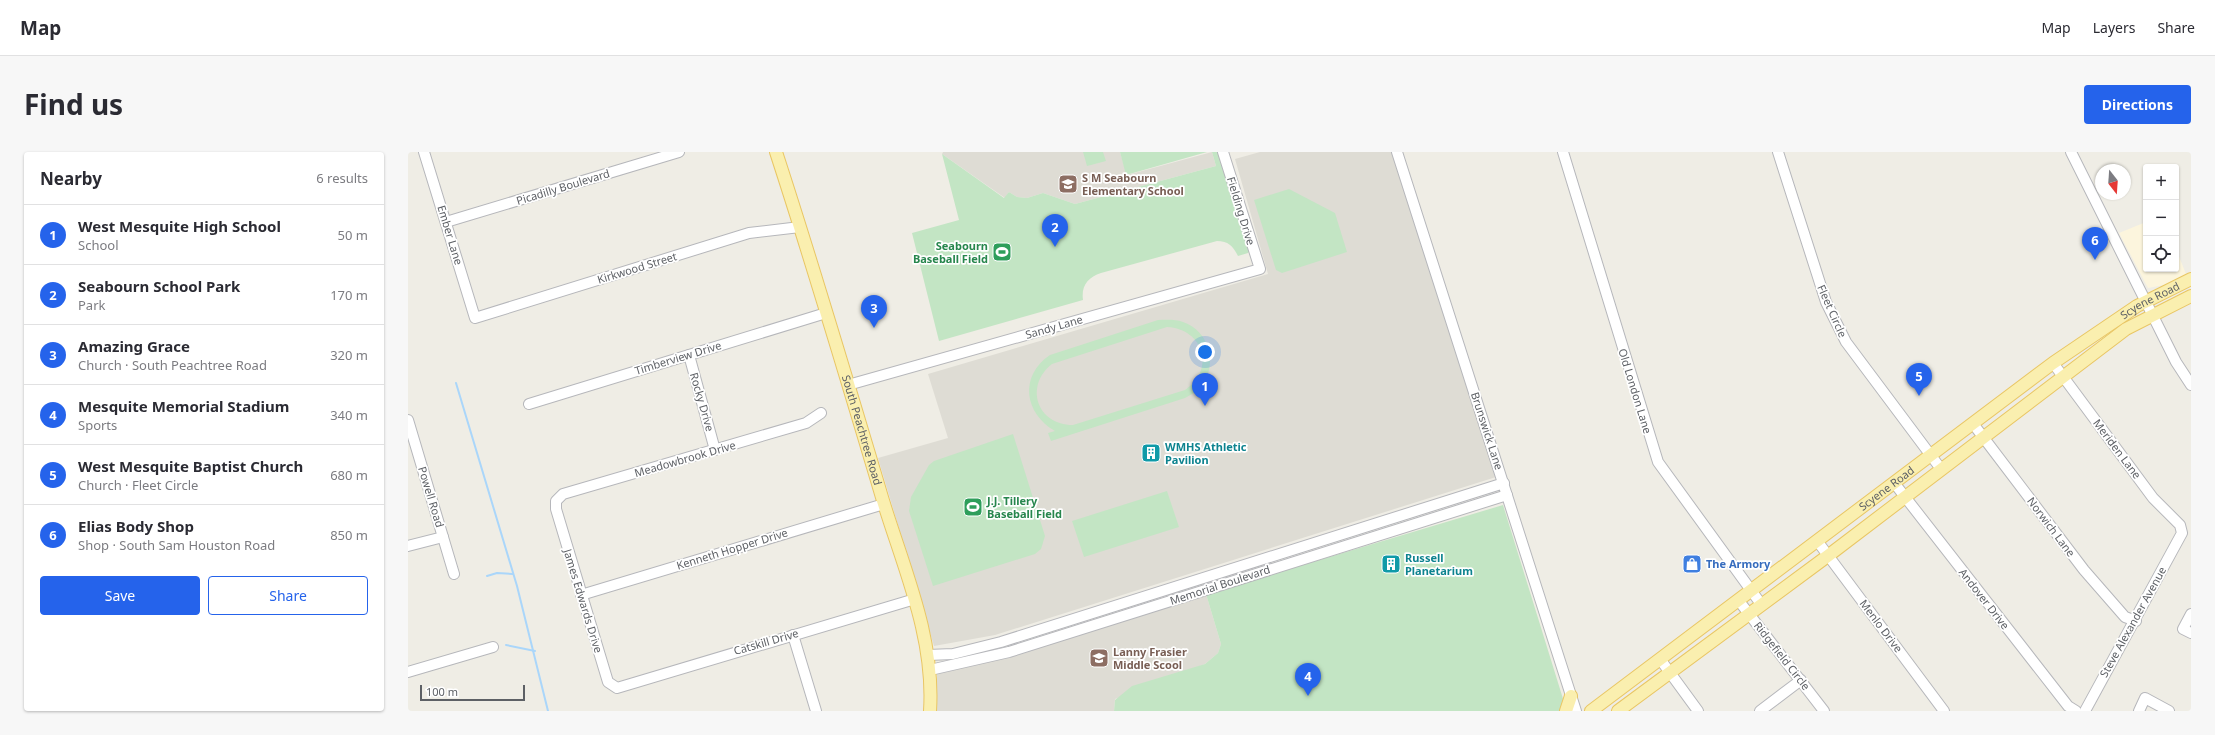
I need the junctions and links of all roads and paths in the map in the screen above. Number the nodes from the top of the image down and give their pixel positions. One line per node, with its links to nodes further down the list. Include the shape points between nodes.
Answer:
1 (424, 152): 9 (street, Ember Lane)
2 (679, 152): 9 (street, Picadilly Boulevard)
3 (776, 152): 10 (main road, South Peachtree Road)
4 (1225, 152): 11 (street, Fielding Drive)
5 (1397, 152): 31 (street, Brunswick Lane)
6 (1563, 152): 43 (street, Old London Lane, via 1658,462)
7 (1778, 152): 29 (street, Fleet Circle, via 1834,320 1846,342)
8 (2071, 152): 14 (street)
9 (446, 222): 17 (street, Ember Lane)
10 (800, 227): 15 (main road, South Peachtree Road); 17 (street, Kirkwood Street, via 749,233)
11 (1260, 269): 21 (street, Sandy Lane)
12 (2191, 280): 14 (main road, Scyene Road)
13 (2191, 296): 16 (main road, Scyene Road)
14 (2147, 301): 16 (street); 19 (main road, Scyene Road, via 2123,314)
15 (826, 313): 18 (street, Timberview Drive); 21 (main road, South Peachtree Road)
16 (2153, 314): 20 (main road, Scyene Road, via 2126,329); 22 (street, via 2176,362)
17 (475, 318)
18 (689, 355): 23 (street, Timberview Drive); 28 (street, Rocky Drive)
19 (2053, 364): 20 (street, Meriden Lane); 26 (main road, Scyene Road)
20 (2064, 377): 27 (main road, Scyene Road); 37 (street, Meriden Lane, via 2153,498 2180,525)
21 (848, 385): 35 (main road, South Peachtree Road)
22 (2191, 385)
23 (529, 404)
24 (821, 413): 28 (street, Meadowbrook Drive, via 806,423)
25 (408, 420): 38 (street, Powell Road)
26 (1974, 425): 27 (street, Norwich Lane); 29 (main road, Scyene Road)
27 (1983, 437): 30 (main road, Scyene Road); 50 (street, Norwich Lane, via 2084,570 2125,617)
28 (715, 450): 36 (street, Meadowbrook Drive, via 563,494 556,501)
29 (1931, 456): 30 (street, Fleet Circle); 32 (main road, Scyene Road)
30 (1941, 469): 34 (main road, Scyene Road)
31 (1504, 483): 33 (street, Brunswick Lane); 54 (street, Memorial Boulevard, via 1001,642 953,654)
32 (1895, 484): 34 (street, Andover Drive); 39 (main road, Scyene Road)
33 (1508, 495): 56 (street, Memorial Boulevard, via 1009,652); 61 (street, Brunswick Lane)
34 (1904, 496): 41 (main road, Scyene Road); 72 (street, Andover Drive, via 2068,706)
35 (884, 504): 44 (street, Kenneth Hopper Drive); 45 (main road, South Peachtree Road)
36 (556, 509): 44 (street, James Edwards Drive)
37 (2182, 532): 50 (street, Steve Alexander Avenue)
38 (443, 537): 40 (street); 42 (street, Powell Road)
39 (1818, 542): 41 (street, Menlo Drive); 43 (main road, Scyene Road)
40 (408, 546)
41 (1829, 555): 47 (main road, Scyene Road); 71 (street, Menlo Drive)
42 (454, 574)
43 (1752, 592): 46 (main road, Scyene Road); 47 (street, Old London Lane)
44 (581, 595): 60 (street, James Edwards Drive, via 608,682)
45 (916, 598): 52 (street, Catskill Drive); 54 (main road, South Peachtree Road)
46 (1739, 601): 48 (street, Ridgefield Circle); 55 (main road, Scyene Road)
47 (1761, 604): 48 (main road, Scyene Road)
48 (1749, 613): 58 (main road, Scyene Road); 59 (street, Ridgefield Circle)
49 (2191, 614): 51 (street)
50 (2136, 621): 73 (street, Steve Alexander Avenue)
51 (2187, 631)
52 (793, 635): 60 (street, Catskill Drive); 62 (street)
53 (492, 647): 57 (street)
54 (928, 655): 56 (main road, South Peachtree Road)
55 (1660, 659): 58 (street); 66 (main road, Scyene Road)
56 (930, 670): 63 (main road, South Peachtree Road)
57 (408, 672)
58 (1670, 672): 67 (main road, Scyene Road); 68 (street)
59 (1801, 680): 69 (street); 70 (street, Ridgefield Circle)
60 (617, 688)
61 (1570, 696): 64 (main road); 65 (street, Brunswick Lane)
62 (816, 711)
63 (930, 711)
64 (1566, 711)
65 (1576, 711)
66 (1591, 711)
67 (1618, 711)
68 (1698, 711)
69 (1760, 711)
70 (1824, 711)
71 (1944, 711)
72 (2076, 711)
73 (2085, 711)
74 (2139, 711): 75 (street, via 2146,698)
75 (2170, 711)

